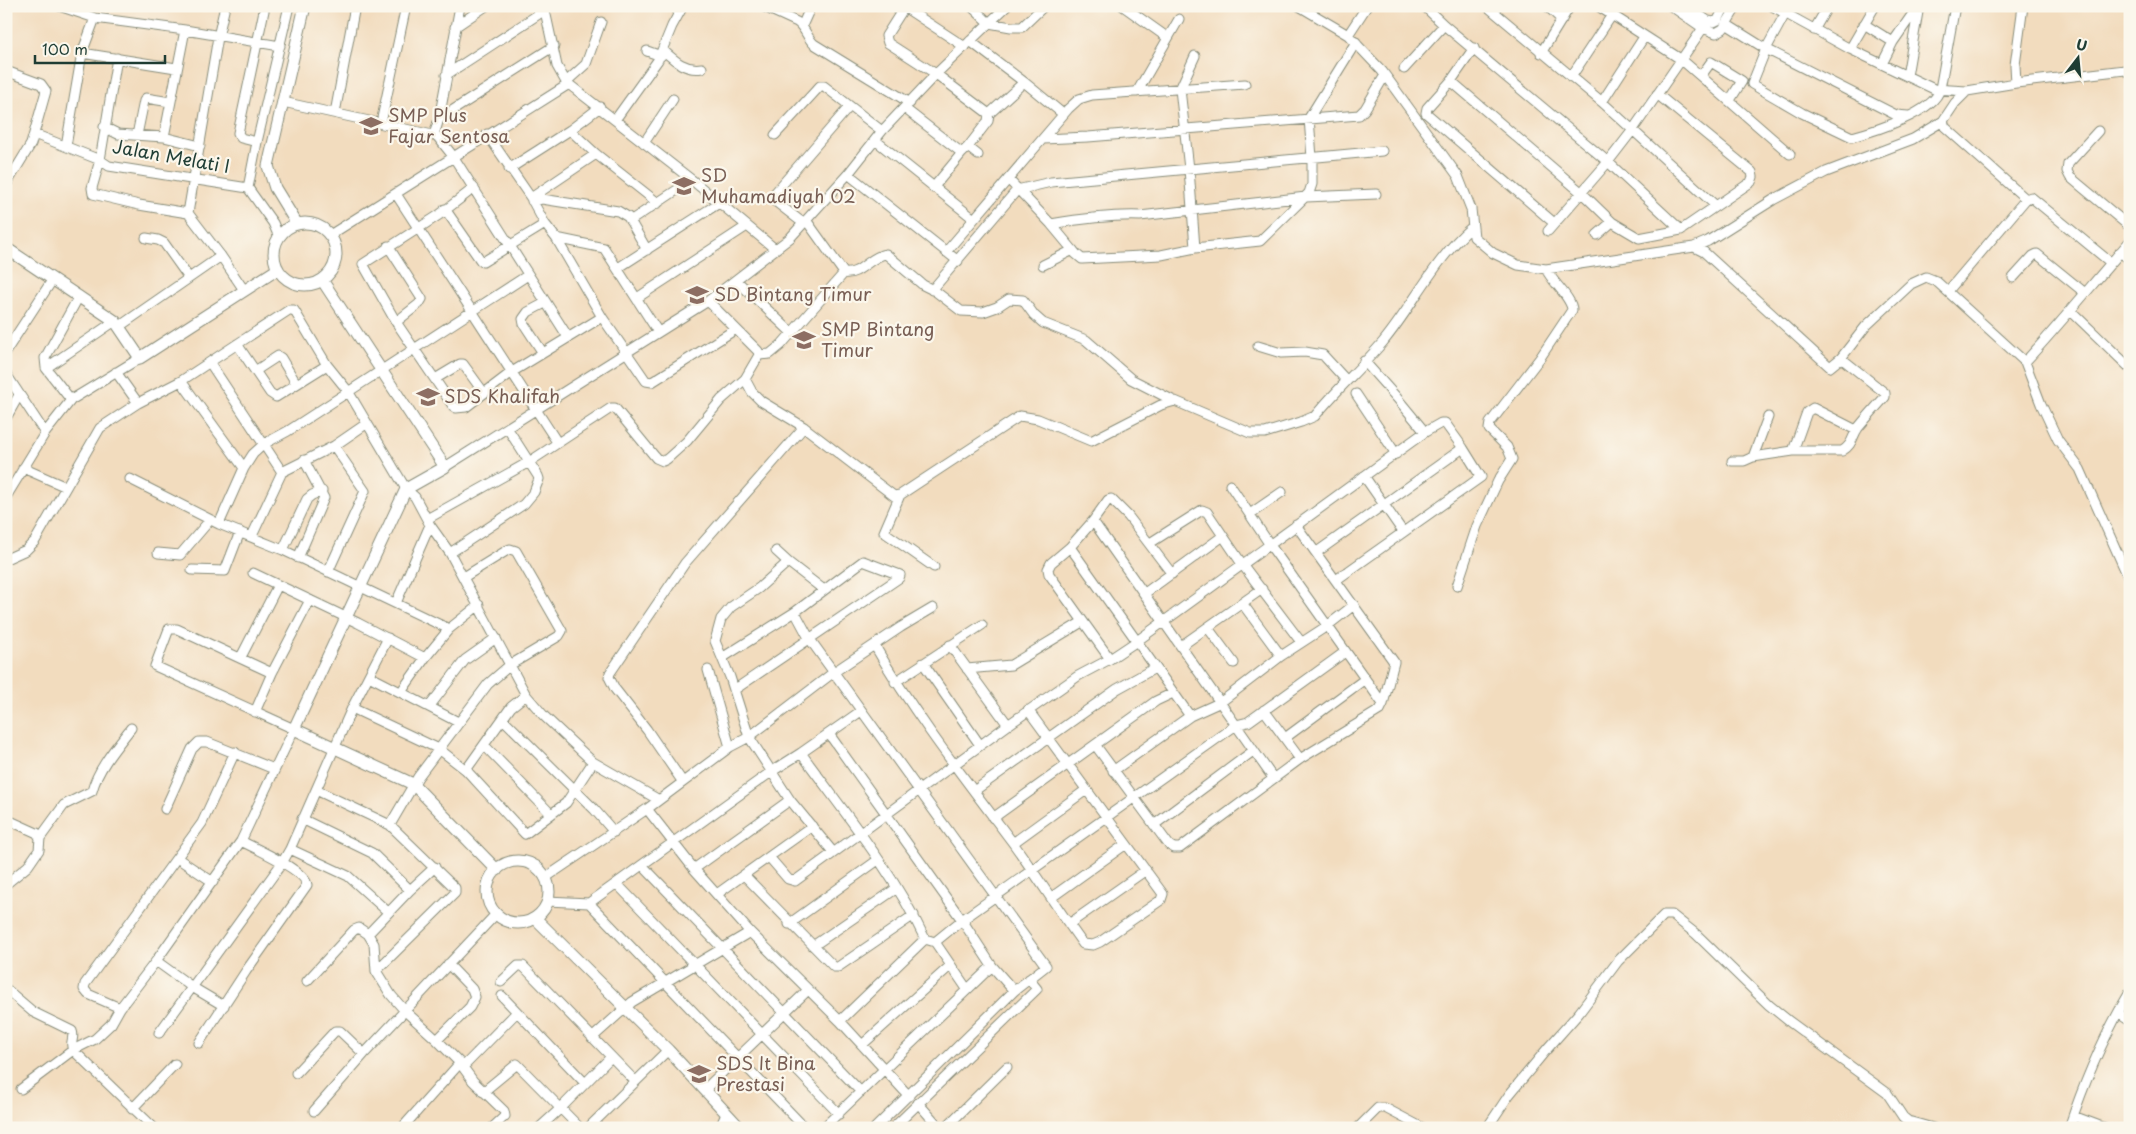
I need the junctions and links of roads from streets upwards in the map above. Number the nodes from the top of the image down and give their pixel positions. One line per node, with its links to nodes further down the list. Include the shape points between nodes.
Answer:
1 (59, 6): 36 (street)
2 (225, 6): 52 (street)
3 (265, 6): 55 (street)
4 (288, 6): 59 (street)
5 (305, 6): 96 (street)
6 (355, 6): 101 (street)
7 (406, 6): 109 (street)
8 (460, 6): 47 (street)
9 (486, 6): 47 (street)
10 (682, 6): 67 (street)
11 (762, 6): 46 (street)
12 (811, 6): 46 (street)
13 (971, 6): 42 (street)
14 (1007, 6): 42 (street)
15 (1044, 6): 42 (street, via 1022,27)
16 (1123, 6): 54 (street)
17 (1298, 6): 51 (street)
18 (1367, 6): 51 (street)
19 (1424, 6): 45 (street)
20 (1487, 6): 66 (street)
21 (1547, 6): 40 (street)
22 (1570, 6): 40 (street)
23 (1598, 6): 37 (street)
24 (1671, 6): 48 (street)
25 (1686, 6): 26 (street, via 1714,22)
26 (1726, 6)
27 (1737, 6): 43 (street)
28 (1828, 6): 50 (street)
29 (1875, 6): 44 (street)
30 (1918, 6): 57 (street); 81 (street)
31 (2023, 6): 86 (street, via 2015,65)
32 (905, 7): 58 (street); 77 (street, via 888,31 886,40)
33 (1956, 7): 89 (street)
34 (545, 8): 60 (street); 78 (street)
35 (1780, 9): 50 (street); 63 (street)
36 (82, 10): 38 (street)
37 (1612, 15): 53 (street); 82 (street)
38 (95, 18): 49 (street); 65 (street)
39 (1179, 19): 54 (street)
40 (1562, 20): 66 (street)
41 (601, 22): 85 (street, via 586,64)
42 (989, 23): 58 (street)
43 (1726, 24): 48 (street, via 1716,33); 63 (street)
44 (1864, 24): 57 (street); 62 (street)
45 (1444, 25): 61 (street); 74 (street)
46 (802, 26): 98 (street, via 814,44)
47 (455, 27): 78 (street)
48 (1703, 28): 70 (street)
49 (185, 30): 52 (street); 72 (street)
50 (1814, 30): 62 (street)
51 (1348, 35): 56 (street)
52 (218, 37): 55 (street); 127 (street)
53 (1644, 37): 70 (street); 97 (street)
54 (1168, 38): 91 (street)
55 (258, 42): 59 (street); 124 (street, via 238,133 240,138)
56 (1356, 42): 79 (street); 106 (street)
57 (1893, 42): 71 (street)
58 (967, 44): 77 (street); 84 (street)
59 (280, 46): 124 (street)
60 (554, 46): 85 (street, via 557,66); 105 (street)
61 (1474, 48): 83 (street); 136 (street)
62 (1850, 48): 71 (street)
63 (1766, 49): 104 (street, via 1896,115); 104 (street, via 1752,84 1843,133 1860,134)
64 (647, 51): 67 (street)
65 (82, 53): 69 (street); 126 (street)
66 (1541, 53): 82 (street)
67 (662, 54): 73 (street, via 686,67); 107 (street)
68 (1195, 56): 88 (street)
69 (117, 58): 72 (street); 110 (street)
70 (1682, 60): 80 (street); 92 (street)
71 (1882, 64): 81 (street)
72 (176, 68): 95 (street)
73 (702, 68)
74 (1404, 70)
75 (6, 71): 116 (street, via 44,87 45,96)
76 (2130, 73): 86 (street, via 2125,70)
77 (936, 74): 98 (street); 102 (street)
78 (446, 75): 105 (street)
79 (1385, 75): 106 (street, via 1361,114); 171 (street, via 1458,176 1471,209)
80 (1701, 76): 94 (street); 94 (street, via 1711,62 1742,81)
81 (1907, 76): 89 (street)
82 (1571, 77): 97 (street)
83 (1451, 81): 148 (street); 164 (street, via 1427,108 1428,114)
84 (1024, 82): 102 (street); 103 (street)
85 (567, 83): 100 (street); 117 (street)
86 (2016, 83): 90 (street)
87 (1245, 84): 88 (street)
88 (1180, 89): 91 (street); 111 (street)
89 (1940, 89): 90 (street); 104 (street, via 1935,100)
90 (1967, 91): 108 (street)
91 (1137, 92): 103 (street, via 1084,97)
92 (1657, 94): 114 (street); 156 (street, via 1752,172 1751,182)
93 (673, 99): 125 (street)
94 (1730, 100): 131 (street)
95 (170, 102): 118 (street, via 146,98); 121 (street)
96 (283, 102): 101 (street); 165 (street, via 268,166 275,188)
97 (1602, 102): 114 (street)
98 (907, 105): 113 (street); 128 (street)
99 (849, 106): 113 (street); 120 (street, via 820,86); 162 (street, via 774,194 776,202)
100 (600, 107): 107 (street); 112 (street)
101 (335, 113): 109 (street)
102 (989, 114): 128 (street, via 988,121)
103 (1063, 114): 122 (street)
104 (1908, 116)
105 (439, 118): 119 (street)
106 (1309, 118): 111 (street); 134 (street)
107 (614, 120): 125 (street)
108 (1943, 121): 152 (street, via 1945,127); 182 (street, via 1912,139 1826,172)
109 (381, 123): 119 (street)
110 (104, 127): 118 (street, via 118,134); 135 (street)
111 (1184, 129): 122 (street); 138 (street)
112 (570, 130): 130 (street); 137 (street)
113 (882, 131): 123 (street)
114 (1632, 131): 136 (street); 156 (street)
115 (2098, 131): 170 (street, via 2068,164 2067,171)
116 (34, 134): 126 (street, Jalan Melati I); 143 (street, via 27,152)
117 (487, 134): 132 (street); 137 (street)
118 (137, 135): 121 (street)
119 (434, 135): 132 (street)
120 (775, 135)
121 (164, 137): 127 (street)
122 (1043, 139): 141 (street)
123 (874, 140): 139 (street); 146 (street)
124 (257, 142): 144 (street)
125 (644, 143): 142 (street)
126 (66, 146): 135 (street, Jalan Melati I)
127 (200, 146): 140 (street)
128 (965, 150): 133 (street); 146 (street)
129 (1382, 151): 134 (street)
130 (596, 154): 153 (street); 154 (street)
131 (1790, 154)
132 (453, 156): 145 (street); 149 (street)
133 (978, 156)
134 (1312, 158): 138 (street); 151 (street, via 1312,184)
135 (100, 160): 140 (street, Jalan Melati I, via 109,166); 159 (street, via 92,188 96,196)
136 (1608, 162): 148 (street); 172 (street)
137 (509, 168): 153 (street)
138 (1189, 169): 147 (street, via 1041,184); 158 (street)
139 (848, 174): 162 (street); 188 (street)
140 (194, 178): 144 (street, Jalan Melati I); 159 (street)
141 (1008, 179): 147 (street); 160 (street)
142 (692, 180): 154 (street); 155 (street)
143 (6, 185)
144 (248, 188): 176 (street)
145 (474, 188): 157 (street); 180 (street)
146 (933, 188): 160 (street)
147 (1017, 190): 167 (street); 192 (street)
148 (1582, 193): 163 (street); 164 (street)
149 (396, 194): 169 (street); 174 (street)
150 (1376, 194): 151 (street)
151 (1306, 197): 158 (street); 184 (street, via 1260,241)
152 (2026, 199): 193 (street, via 2033,198); 207 (street)
153 (532, 200): 161 (street, via 618,211); 166 (street)
154 (658, 203): 161 (street)
155 (719, 204): 168 (street); 186 (street)
156 (1715, 205): 172 (street)
157 (445, 209): 169 (street); 180 (street, via 481,261 487,261)
158 (1193, 210): 167 (street); 184 (street)
159 (188, 212): 190 (street)
160 (974, 219): 188 (street)
161 (630, 221): 186 (street)
162 (804, 222): 185 (street); 198 (street)
163 (1612, 222): 172 (street, via 1639,238); 175 (street)
164 (1554, 223): 173 (street)
165 (297, 224): 174 (street, via 315,225); 176 (street)
166 (545, 224): 178 (street); 180 (street)
167 (1051, 224): 187 (street)
168 (747, 226): 185 (street); 210 (street)
169 (417, 227): 181 (street); 213 (street)
170 (2130, 227)
171 (1472, 228): 197 (street, via 1475,239 1493,252 1519,265); 231 (street, via 1438,266)
172 (1681, 230)
173 (1548, 231)
174 (330, 235): 203 (street, via 336,259)
175 (1597, 235)
176 (279, 237): 195 (street, via 274,252)
177 (146, 238): 200 (street, via 164,243)
178 (556, 238): 196 (street, via 604,248); 215 (street)
179 (2130, 241): 189 (street)
180 (511, 245): 199 (street)
181 (388, 246): 216 (street, via 422,299); 216 (street, via 363,262 362,266)
182 (1694, 247): 197 (street); 230 (street, via 1704,252 1830,367)
183 (6, 248): 202 (street)
184 (1195, 248): 187 (street, via 1160,256 1082,258)
185 (775, 249): 204 (street)
186 (647, 250): 196 (street)
187 (1073, 250): 194 (street)
188 (946, 252): 192 (street)
189 (2120, 252): 191 (street); 193 (street)
190 (221, 256): 200 (street); 205 (street)
191 (2130, 260)
192 (958, 261): 206 (street)
193 (2110, 262): 208 (street)
194 (1043, 265)
195 (278, 268): 203 (street, via 298,284); 205 (street)
196 (618, 268): 210 (street)
197 (1546, 270): 317 (street, via 1572,305 1572,310 1490,423 1489,429 1507,447 1512,459 1477,526)
198 (844, 273): 206 (street, via 852,273 886,254); 220 (street)
199 (528, 275): 212 (street); 213 (street)
200 (189, 278): 217 (street)
201 (2013, 278): 208 (street, via 2037,254)
202 (53, 279): 209 (street); 225 (street)
203 (322, 280): 237 (street)
204 (736, 280): 211 (street); 220 (street)
205 (244, 290): 229 (street)
206 (932, 290): 252 (street, via 959,311 967,312 986,311 1012,298 1023,300 1043,323 1086,340 1131,379)
207 (1948, 291): 230 (street, via 1931,278 1911,284 1866,326); 232 (street)
208 (2085, 293): 214 (street)
209 (79, 296): 217 (street); 235 (street, via 45,355)
210 (637, 298): 219 (street)
211 (708, 301): 218 (street); 219 (street)
212 (545, 303): 221 (street); 227 (street, via 528,312 523,319)
213 (472, 311): 224 (street); 240 (street)
214 (2071, 311): 232 (street); 236 (street)
215 (602, 317): 221 (street); 226 (street)
216 (396, 322): 224 (street)
217 (117, 324): 229 (street); 235 (street)
218 (736, 329): 226 (street, via 652,382 643,378); 228 (street, via 756,347)
219 (658, 332): 226 (street)
220 (792, 333): 228 (street, via 774,352)
221 (568, 338): 227 (street)
222 (238, 344): 233 (street); 234 (street, via 292,309); 238 (street)
223 (1258, 346): 244 (street, via 1275,352 1323,355)
224 (414, 349): 237 (street); 242 (street)
225 (6, 351)
226 (626, 352): 254 (street)
227 (543, 353): 240 (street)
228 (759, 355): 243 (street)
229 (140, 358): 239 (street)
230 (1841, 358): 260 (street, via 1885,393)
231 (1364, 362): 244 (street); 261 (street)
232 (2025, 362): 315 (street, via 2058,440 2083,477)
233 (210, 363): 245 (street); 264 (street)
234 (327, 365): 246 (street); 247 (street)
235 (46, 368): 251 (street)
236 (2130, 368)
237 (381, 369): 247 (street); 273 (street)
238 (255, 371): 246 (street, via 273,397 279,397); 246 (street, via 278,356)
239 (116, 372): 251 (street); 253 (street)
240 (512, 372): 248 (street); 254 (street)
241 (6, 374): 250 (street)
242 (435, 379): 248 (street, via 463,364); 248 (street, via 456,408 466,407)
243 (745, 380): 258 (street, via 762,401); 263 (street, via 721,400 687,441 663,461 656,458 613,408)
244 (1346, 380): 252 (street, via 1315,416 1265,433 1245,432)
245 (181, 381): 253 (street); 275 (street)
246 (296, 383)
247 (348, 392): 257 (street); 264 (street)
248 (484, 393)
249 (1356, 394): 268 (street)
250 (19, 395): 256 (street); 262 (street)
251 (71, 400): 262 (street)
252 (1174, 401): 284 (street, via 1091,441 1034,418 1018,417)
253 (138, 403): 280 (street, via 98,430)
254 (536, 410): 259 (street); 263 (street)
255 (1768, 417): 269 (street)
256 (6, 418)
257 (366, 424): 265 (street); 281 (street)
258 (804, 427): 284 (street, via 892,495); 402 (street, via 685,563 609,676 615,690)
259 (508, 429): 272 (street); 273 (street)
260 (1856, 430): 267 (street, via 1852,442 1842,451); 267 (street, via 1813,408 1807,412)
261 (1425, 432): 266 (street, via 1443,422); 268 (street)
262 (45, 433): 274 (street)
263 (557, 442): 272 (street)
264 (264, 444): 275 (street); 276 (street)
265 (334, 446): 270 (street); 310 (street, via 365,491)
266 (1463, 448): 286 (street); 293 (street, via 1481,477)
267 (1793, 451): 269 (street)
268 (1396, 454): 277 (street)
269 (1753, 457): 271 (street)
270 (304, 460): 276 (street); 282 (street)
271 (1732, 461)
272 (530, 462): 290 (street); 303 (street, via 539,479 524,504)
273 (445, 467): 281 (street)
274 (23, 468): 280 (street); 285 (street)
275 (244, 468): 289 (street)
276 (282, 472): 294 (street)
277 (1364, 476): 286 (street); 291 (street)
278 (130, 479): 289 (street)
279 (1230, 485): 287 (street)
280 (66, 488): 305 (street, via 35,541 26,550)
281 (406, 489): 290 (street, via 415,497); 318 (street)
282 (322, 491): 299 (street, via 307,499); 304 (street, via 323,504)
283 (1282, 492): 287 (street)
284 (900, 495): 308 (street, via 884,532)
285 (6, 497)
286 (1384, 504): 293 (street); 301 (street)
287 (1250, 514): 297 (street)
288 (1093, 521): 296 (street, via 1108,500 1114,500); 298 (street); 321 (street)
289 (215, 522): 292 (street); 302 (street, via 183,554)
290 (429, 522): 303 (street); 323 (street)
291 (1296, 525): 297 (street); 301 (street)
292 (240, 532): 294 (street); 309 (street, via 225,571)
293 (1403, 532): 314 (street)
294 (252, 536): 299 (street)
295 (1223, 536): 296 (street, via 1207,512 1202,510); 307 (street); 312 (street)
296 (1150, 543): 312 (street)
297 (1270, 545): 307 (street); 333 (street)
298 (1070, 547): 331 (street, via 1051,562 1048,572); 339 (street)
299 (284, 550): 304 (street)
300 (776, 551): 306 (street)
301 (1317, 552): 314 (street)
302 (158, 553)
303 (450, 553): 313 (street)
304 (298, 558): 310 (street)
305 (6, 559)
306 (788, 562): 320 (street); 348 (street, via 724,614 715,641)
307 (1242, 564): 319 (street); 330 (street)
308 (934, 567)
309 (192, 570)
310 (328, 572): 318 (street)
311 (253, 573): 316 (street)
312 (1172, 574): 321 (street)
313 (464, 577): 325 (street); 352 (street, via 506,550 516,551 562,629 559,636)
314 (1336, 580): 326 (street)
315 (2130, 580)
316 (278, 585): 322 (street); 346 (street)
317 (1457, 586)
318 (360, 587): 323 (street); 329 (street)
319 (1262, 589): 324 (street); 340 (street)
320 (824, 590): 328 (street); 338 (street, via 865,561 900,576)
321 (1145, 593): 330 (street)
322 (310, 600): 329 (street); 356 (street)
323 (396, 603): 335 (street)
324 (1242, 603): 334 (street); 345 (street)
325 (479, 605): 335 (street); 337 (street)
326 (1354, 605): 333 (street); 366 (street, via 1394,662)
327 (933, 608): 342 (street)
328 (795, 612): 338 (street); 348 (street)
329 (346, 617): 336 (street); 379 (street)
330 (1163, 621): 339 (street); 343 (street)
331 (1082, 622): 349 (street); 354 (street, via 1011,665)
332 (982, 625): 341 (street)
333 (1327, 626): 340 (street); 344 (street)
334 (1208, 628): 343 (street); 351 (street)
335 (449, 629): 347 (street)
336 (388, 638): 347 (street); 358 (street)
337 (496, 638): 352 (street); 367 (street, via 465,660)
338 (809, 638): 357 (street); 361 (street)
339 (1136, 641): 349 (street); 353 (street)
340 (1301, 642): 345 (street)
341 (950, 645): 350 (street); 354 (street)
342 (875, 646): 357 (street); 360 (street)
343 (1181, 646): 365 (street)
344 (1345, 652): 359 (street); 371 (street)
345 (1281, 656): 365 (street)
346 (241, 657): 356 (street); 372 (street, via 171,628 155,666)
347 (425, 658): 362 (street)
348 (722, 658): 361 (street)
349 (1110, 660): 370 (street, via 1078,676)
350 (923, 663): 360 (street); 385 (street)
351 (1234, 664)
352 (510, 665): 364 (street); 375 (street, via 488,684)
353 (1155, 668): 363 (street); 382 (street, via 1118,689)
354 (967, 669): 376 (street)
355 (708, 670): 387 (street)
356 (272, 672): 372 (street)
357 (834, 672): 369 (street); 381 (street)
358 (369, 676): 362 (street); 368 (street)
359 (1365, 679): 366 (street); 383 (street)
360 (895, 682): 395 (street)
361 (734, 690): 381 (street)
362 (401, 692): 367 (street)
363 (1173, 693): 373 (street); 386 (street, via 1156,701)
364 (526, 695): 374 (street, via 511,707); 394 (street)
365 (1221, 702): 373 (street); 377 (street)
366 (1383, 704): 393 (street, via 1380,710)
367 (429, 707): 375 (street)
368 (352, 708): 388 (street); 389 (street)
369 (861, 710): 380 (street); 406 (street)
370 (1028, 710): 376 (street); 382 (street)
371 (1264, 710): 377 (street, via 1248,722); 383 (street)
372 (255, 712): 379 (street)
373 (1190, 716): 399 (street)
374 (503, 719): 384 (street); 405 (street)
375 (458, 722): 389 (street)
376 (1008, 725): 385 (street)
377 (1236, 725): 390 (street); 409 (street)
378 (131, 728): 425 (street, via 113,752 92,791 64,805)
379 (294, 730): 388 (street); 397 (street)
380 (829, 734): 392 (street); 415 (street)
381 (749, 737): 387 (street); 400 (street)
382 (1049, 738): 396 (street); 408 (street)
383 (1285, 738): 393 (street)
384 (484, 745): 398 (street); 414 (street)
385 (980, 745): 395 (street)
386 (1096, 746): 396 (street); 399 (street)
387 (730, 747): 402 (street)
388 (334, 748): 403 (street); 404 (street)
389 (440, 748): 398 (street); 403 (street)
390 (1254, 751): 401 (street); 420 (street)
391 (235, 752): 397 (street); 412 (street, via 199,742); 433 (street, via 204,820)
392 (801, 753): 400 (street); 424 (street)
393 (1300, 759): 401 (street)
394 (593, 762): 405 (street); 410 (street)
395 (953, 764): 406 (street); 408 (street)
396 (1068, 765): 407 (street); 417 (street)
397 (274, 769): 426 (street)
398 (466, 770): 414 (street, via 524,834)
399 (1113, 771): 409 (street)
400 (771, 772): 411 (street); 427 (street)
401 (1273, 778): 420 (street, via 1180,848 1169,845)
402 (682, 782): 410 (street)
403 (413, 784): 421 (street); 439 (street)
404 (316, 790): 419 (street); 421 (street)
405 (574, 790): 414 (street, via 566,803); 423 (street)
406 (918, 790): 415 (street); 451 (street)
407 (1086, 790): 416 (street); 428 (street)
408 (974, 791): 417 (street)
409 (1134, 797): 416 (street); 420 (street)
410 (659, 800): 413 (street)
411 (790, 800): 422 (street); 438 (street)
412 (164, 809)
413 (647, 809): 423 (street); 427 (street)
414 (551, 814)
415 (886, 814): 424 (street); 458 (street)
416 (1106, 816): 429 (street); 440 (street)
417 (993, 818): 428 (street)
418 (6, 819): 425 (street, via 37,833)
419 (302, 819): 430 (street); 448 (street, via 372,853)
420 (1154, 824)
421 (390, 825): 437 (street)
422 (812, 826): 431 (street); 432 (street)
423 (614, 832): 443 (street)
424 (860, 834): 431 (street); 434 (street)
425 (40, 838): 445 (street, via 39,850 28,866)
426 (241, 841): 435 (street); 444 (street)
427 (674, 842): 436 (street); 438 (street)
428 (1013, 843): 440 (street)
429 (1126, 844): 441 (street); 450 (street)
430 (290, 849): 435 (street); 454 (street, via 348,876)
431 (833, 852): 432 (street, via 795,881 788,879)
432 (769, 857): 442 (street)
433 (177, 858): 444 (street); 486 (street, via 84,986 88,994)
434 (878, 860): 447 (street); 459 (street)
435 (282, 863): 477 (street); 484 (street, via 304,877 307,886)
436 (642, 865): 446 (street); 466 (street)
437 (435, 867): 448 (street); 472 (street, via 455,892)
438 (694, 869): 449 (street)
439 (497, 870): 443 (street, via 513,862 523,862 532,865); 455 (street, via 487,888 488,902)
440 (1032, 870): 450 (street); 451 (street)
441 (1146, 870): 460 (street); 460 (street, via 1163,894 1161,900 1097,944 1083,944)
442 (744, 875): 449 (street); 459 (street)
443 (545, 878): 452 (street)
444 (213, 882): 467 (street)
445 (6, 884)
446 (616, 884): 453 (street); 469 (street)
447 (897, 888): 456 (street); 465 (street)
448 (410, 890): 454 (street)
449 (717, 894): 461 (street)
450 (1052, 897): 460 (street)
451 (995, 898): 458 (street); 473 (street, via 1046,966)
452 (547, 901): 453 (street); 457 (street)
453 (589, 903): 476 (street)
454 (388, 912): 462 (street)
455 (496, 914): 457 (street, via 515,923); 468 (street)
456 (914, 915): 463 (street); 465 (street, via 838,967 832,966)
457 (535, 918): 485 (street)
458 (962, 920): 464 (street); 471 (street)
459 (789, 924): 465 (street)
460 (1069, 924)
461 (750, 932): 466 (street); 480 (street)
462 (368, 934): 472 (street, via 374,944); 474 (street, via 359,928 351,932)
463 (925, 939): 464 (street); 491 (street)
464 (935, 942): 470 (street)
465 (813, 946)
466 (722, 949): 469 (street); 489 (street)
467 (156, 961): 477 (street); 486 (street)
468 (448, 964): 487 (street); 496 (street, via 472,989 475,997 470,1007)
469 (694, 965): 476 (street); 494 (street)
470 (950, 966): 479 (street); 498 (street)
471 (992, 966): 479 (street); 481 (street)
472 (376, 971): 487 (street)
473 (1029, 979): 481 (street); 516 (street, via 1037,989)
474 (307, 981)
475 (500, 982): 495 (street, via 518,966 523,966)
476 (665, 983): 485 (street); 503 (street)
477 (192, 987): 484 (street); 493 (street)
478 (6, 989): 499 (street, via 33,1012 72,1031)
479 (967, 989): 507 (street)
480 (808, 990): 489 (street); 491 (street)
481 (1014, 991): 515 (street)
482 (2130, 992): 490 (street)
483 (502, 996): 488 (street)
484 (224, 1006): 497 (street)
485 (626, 1007): 495 (street); 500 (street)
486 (120, 1008): 499 (street, via 104,1032)
487 (405, 1011): 496 (street); 501 (street)
488 (516, 1013): 505 (street); 510 (street)
489 (784, 1013): 494 (street); 514 (street)
490 (2118, 1013): 492 (street); 522 (street, via 2086,1078)
491 (840, 1021): 498 (street)
492 (2130, 1021)
493 (159, 1033)
494 (762, 1035): 503 (street); 521 (street)
495 (592, 1038): 502 (street)
496 (438, 1040): 505 (street)
497 (199, 1043)
498 (862, 1044): 507 (street)
499 (73, 1050): 511 (street); 518 (street)
500 (668, 1050): 509 (street); 512 (street)
501 (364, 1054): 508 (street, via 340,1031 335,1031); 519 (street)
502 (611, 1057): 509 (street); 510 (street)
503 (738, 1057): 512 (street); 531 (street)
504 (175, 1064): 518 (street)
505 (461, 1065): 513 (street); 524 (street)
506 (1007, 1067): 536 (street)
507 (884, 1070): 514 (street); 515 (street)
508 (296, 1073)
509 (634, 1081): 528 (street)
510 (585, 1083): 517 (street)
511 (21, 1089)
512 (705, 1089): 520 (street)
513 (483, 1092): 517 (street, via 517,1064); 525 (street, via 505,1112)
514 (861, 1092): 521 (street)
515 (909, 1096): 533 (street)
516 (918, 1103): 534 (street); 535 (street)
517 (561, 1108): 526 (street); 527 (street)
518 (132, 1109): 523 (street)
519 (314, 1111)
520 (726, 1114): 529 (street); 530 (street)
521 (838, 1114): 532 (street)
522 (2073, 1116): 541 (street); 542 (street)
523 (154, 1128)
524 (402, 1128)
525 (492, 1128)
526 (539, 1128)
527 (580, 1128)
528 (588, 1128)
529 (720, 1128)
530 (740, 1128)
531 (805, 1128)
532 (823, 1128)
533 (875, 1128)
534 (893, 1128)
535 (940, 1128)
536 (945, 1128)
537 (1358, 1128): 538 (street, via 1378,1108 1385,1108)
538 (1423, 1128)
539 (1487, 1128): 540 (street, via 1509,1095 1579,1013 1618,961 1664,915 1672,916 1696,934 1769,1005 1887,1093 1908,1122)
540 (1933, 1128)
541 (2069, 1128)
542 (2105, 1128)

